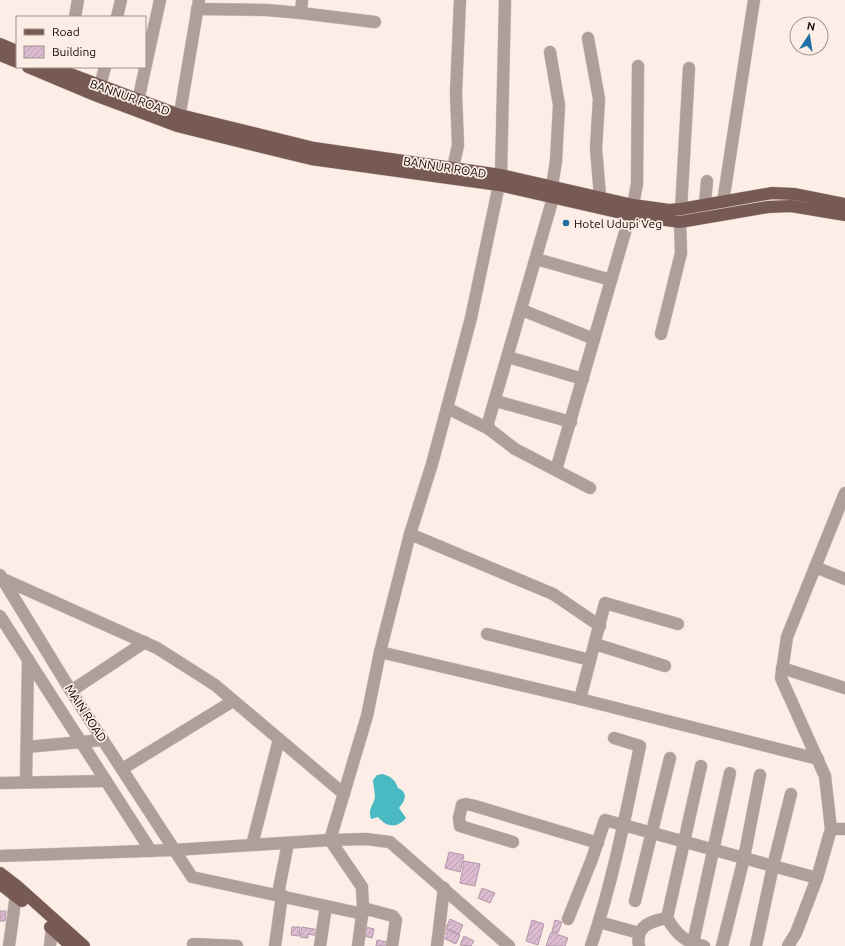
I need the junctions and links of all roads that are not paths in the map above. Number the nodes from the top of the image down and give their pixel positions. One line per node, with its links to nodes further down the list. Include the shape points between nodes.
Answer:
1 (78, 0): 12 (street)
2 (121, 0): 13 (street)
3 (160, 0): 21 (street)
4 (302, 0): 11 (street)
5 (460, 0): 31 (street, via 456,93 458,146)
6 (505, 0): 32 (street)
7 (754, 0): 36 (street)
8 (198, 4): 9 (street); 30 (street)
9 (222, 5): 10 (street)
10 (255, 5): 11 (street)
11 (301, 13): 14 (street)
12 (75, 16)
13 (117, 16)
14 (375, 22)
15 (588, 38): 35 (street, via 599,99 596,148)
16 (0, 44): 17 (main road)
17 (16, 52)
18 (550, 52): 34 (street, via 558,105)
19 (0, 54): 20 (main road)
20 (16, 62)
21 (146, 64)
22 (638, 66): 40 (street, via 637,184)
23 (30, 68): 30 (main road, via 97,96)
24 (104, 68): 28 (street)
25 (145, 68): 29 (street)
26 (689, 68): 39 (street)
27 (65, 70): 28 (main road, BANNUR ROAD)
28 (100, 86): 29 (main road, BANNUR ROAD)
29 (138, 101): 30 (main road, BANNUR ROAD)
30 (179, 120): 31 (main road, BANNUR ROAD, via 314,148); 32 (main road, via 311,159)
31 (453, 168): 32 (main road, BANNUR ROAD)
32 (500, 180): 34 (main road, BANNUR ROAD); 51 (street, via 471,318)
33 (707, 181): 37 (street)
34 (553, 192): 35 (main road, BANNUR ROAD); 40 (main road); 43 (street)
35 (600, 196): 40 (main road, BANNUR ROAD)
36 (723, 202): 37 (main road, BANNUR ROAD); 38 (main road, BANNUR ROAD, via 772,193 794,194)
37 (704, 204): 39 (main road, BANNUR ROAD)
38 (845, 204)
39 (682, 209): 40 (main road, BANNUR ROAD)
40 (631, 210): 42 (main road); 44 (street)
41 (845, 215): 42 (main road, via 791,206 768,207)
42 (680, 222): 46 (street, via 681,253)
43 (536, 259): 44 (street); 45 (street)
44 (611, 280): 47 (street)
45 (522, 310): 47 (street); 48 (street)
46 (661, 334)
47 (594, 339): 49 (street)
48 (508, 357): 49 (street); 50 (street)
49 (583, 379): 52 (street)
50 (496, 401): 52 (street); 53 (street, via 488,423)
51 (447, 408): 53 (street); 57 (street)
52 (571, 422): 54 (street)
53 (489, 429): 54 (street, via 515,449)
54 (556, 470): 55 (street)
55 (590, 488)
56 (845, 493): 58 (street)
57 (410, 534): 63 (street, via 554,594); 67 (street)
58 (815, 567): 60 (street); 71 (street, via 787,637)
59 (2, 577): 65 (street); 73 (street, MAIN ROAD)
60 (845, 579)
61 (0, 616): 68 (street)
62 (678, 624): 63 (street, via 605,603)
63 (600, 626): 66 (street)
64 (487, 634): 69 (street)
65 (145, 642): 73 (street); 75 (street, via 215,685)
66 (595, 644): 69 (street); 70 (street)
67 (380, 652): 74 (street); 90 (street, via 367,716)
68 (28, 659): 79 (street); 80 (street)
69 (590, 660): 74 (street)
70 (665, 666)
71 (782, 668): 72 (street); 82 (street, via 780,678)
72 (845, 688)
73 (71, 691): 78 (street, MAIN ROAD)
74 (580, 699): 82 (street)
75 (233, 701): 77 (street); 84 (street)
76 (614, 738): 92 (street, via 640,746)
77 (278, 739): 90 (street); 101 (street)
78 (103, 740): 79 (street); 84 (street, MAIN ROAD)
79 (82, 742): 80 (street); 87 (street)
80 (27, 747): 88 (street)
81 (670, 758): 95 (street)
82 (818, 759): 93 (street, via 825,776)
83 (701, 766): 97 (street)
84 (122, 769): 102 (street, MAIN ROAD)
85 (730, 773): 103 (street)
86 (760, 775): 106 (street)
87 (106, 781): 88 (street); 104 (street)
88 (26, 782): 89 (street)
89 (0, 783)
90 (344, 794): 96 (street)
91 (791, 794): 107 (street)
92 (623, 825): 95 (street); 100 (street, via 605,820); 119 (street)
93 (831, 829): 94 (street); 109 (street)
94 (845, 829)
95 (653, 833): 97 (street); 114 (street)
96 (330, 840): 99 (street); 111 (street, via 366,839 390,842); 116 (street, via 362,887)
97 (683, 841): 103 (street); 117 (street)
98 (513, 842): 100 (street, via 460,826 462,805 475,806)
99 (288, 843): 101 (street); 113 (street)
100 (598, 843): 118 (street)
101 (252, 845): 102 (street)
102 (174, 850): 104 (street); 113 (street, MAIN ROAD, via 192,877)
103 (714, 850): 106 (street); 123 (street)
104 (151, 851): 105 (street)
105 (0, 856)
106 (744, 858): 107 (street); 137 (street)
107 (772, 866): 109 (street); 138 (street)
108 (0, 873): 112 (main road)
109 (817, 878): 139 (street, via 796,933)
110 (0, 884): 112 (main road)
111 (444, 888): 133 (street); 134 (street)
112 (16, 890): 120 (main road); 124 (street); 127 (main road)
113 (280, 895): 115 (street, MAIN ROAD); 129 (street)
114 (635, 901)
115 (326, 906): 116 (street, MAIN ROAD); 130 (street)
116 (363, 911): 131 (street); 132 (street, MAIN ROAD, via 393,916 396,920)
117 (667, 918): 121 (street, via 651,921); 123 (street, via 676,933)
118 (568, 919)
119 (599, 922): 121 (street); 135 (street)
120 (52, 928): 125 (street); 126 (main road)
121 (639, 933): 136 (street)
122 (193, 944): 128 (street)
123 (698, 945)
124 (9, 946)
125 (50, 946)
126 (71, 946)
127 (84, 946)
128 (237, 946)
129 (275, 946)
130 (320, 946)
131 (358, 946)
132 (392, 946)
133 (437, 946)
134 (509, 946)
135 (591, 946)
136 (639, 946)
137 (722, 946)
138 (756, 946)
139 (788, 946)

